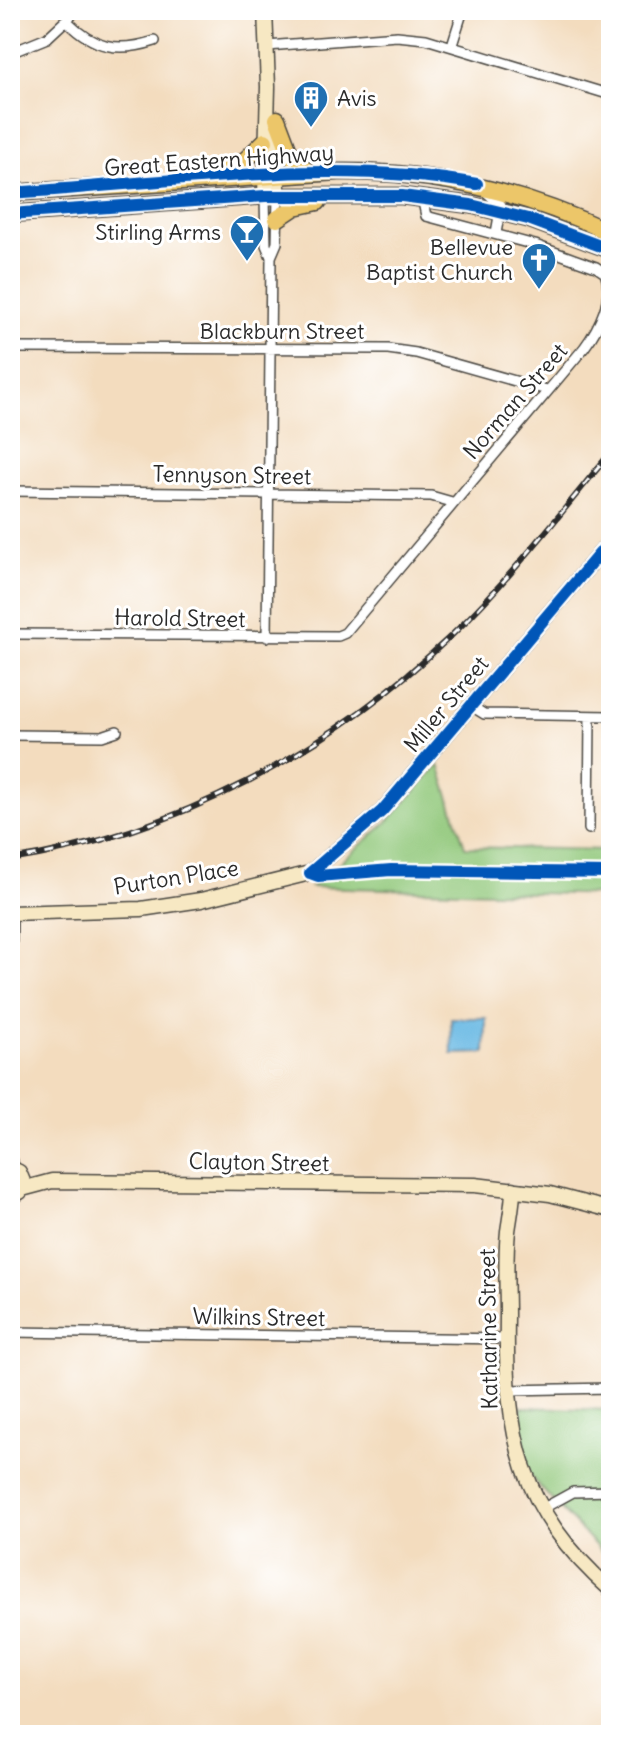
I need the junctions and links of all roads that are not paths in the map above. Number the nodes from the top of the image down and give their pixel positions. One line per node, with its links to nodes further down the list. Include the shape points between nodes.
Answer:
1 (77, 10): 4 (street)
2 (265, 10): 7 (main road)
3 (463, 10): 6 (street)
4 (67, 21): 5 (street, via 101,47); 8 (street, via 47,38)
5 (155, 41)
6 (452, 45): 7 (street, via 397,36); 10 (street)
7 (267, 46): 9 (main road)
8 (10, 53)
9 (268, 87): 11 (main road); 12 (main road)
10 (611, 95)
11 (277, 119): 13 (highway, via 291,156); 14 (main road)
12 (265, 141): 14 (main road); 15 (highway, via 237,168)
13 (309, 173): 14 (highway, Great Eastern Highway); 16 (highway, Great Eastern Highway, via 397,173)
14 (270, 176): 15 (highway, Great Eastern Highway); 19 (main road)
15 (175, 181): 17 (highway, Great Eastern Highway)
16 (477, 184): 21 (street); 25 (highway, Great Eastern Highway, via 559,209)
17 (10, 193)
18 (333, 194): 19 (highway, Great Eastern Highway); 20 (highway, Great Eastern Highway); 23 (highway)
19 (271, 196): 22 (highway, Great Eastern Highway); 23 (street); 27 (street, via 266,245)
20 (422, 197): 21 (highway, Great Eastern Highway); 24 (street, Norman Street, via 426,216)
21 (502, 212): 24 (street); 26 (highway, Great Eastern Highway)
22 (10, 214)
23 (277, 219): 27 (street)
24 (496, 233): 30 (street, Norman Street, via 596,267 608,281 603,317 591,339)
25 (611, 233)
26 (611, 250)
27 (271, 257): 29 (street)
28 (10, 348): 29 (street, Blackburn Street)
29 (272, 348): 30 (street, Blackburn Street, via 416,353); 32 (street)
30 (547, 390): 33 (street, Norman Street)
31 (10, 491): 32 (street, Tennyson Street)
32 (270, 493): 33 (street, Tennyson Street, via 431,496); 37 (street)
33 (452, 502): 35 (street, Norman Street)
34 (609, 547): 38 (main road, Miller Street)
35 (348, 630): 37 (street, Harold Street, via 338,636)
36 (10, 634): 37 (street, Harold Street)
37 (267, 637)
38 (471, 706): 39 (street, via 484,714); 44 (main road, Miller Street, via 382,811)
39 (590, 716): 40 (street); 43 (street)
40 (611, 716)
41 (117, 731): 42 (street, via 102,736)
42 (10, 735)
43 (589, 829)
44 (298, 878): 45 (main road, Purton Place, via 141,909)
45 (11, 913): 46 (street)
46 (11, 1017): 47 (street)
47 (10, 1113)
48 (10, 1151): 49 (street)
49 (15, 1182): 50 (main road, Clayton Street); 52 (street)
50 (510, 1191): 51 (main road, Clayton Street); 54 (main road, Katharine Street)
51 (611, 1210)
52 (10, 1217)
53 (10, 1332): 54 (street, Wilkins Street)
54 (507, 1339): 56 (main road, Katharine Street)
55 (611, 1388): 56 (street)
56 (508, 1390): 58 (main road, Katharine Street, via 517,1452)
57 (611, 1491): 58 (street, via 573,1492)
58 (542, 1509): 59 (main road, Katharine Street, via 566,1547)
59 (611, 1590)

